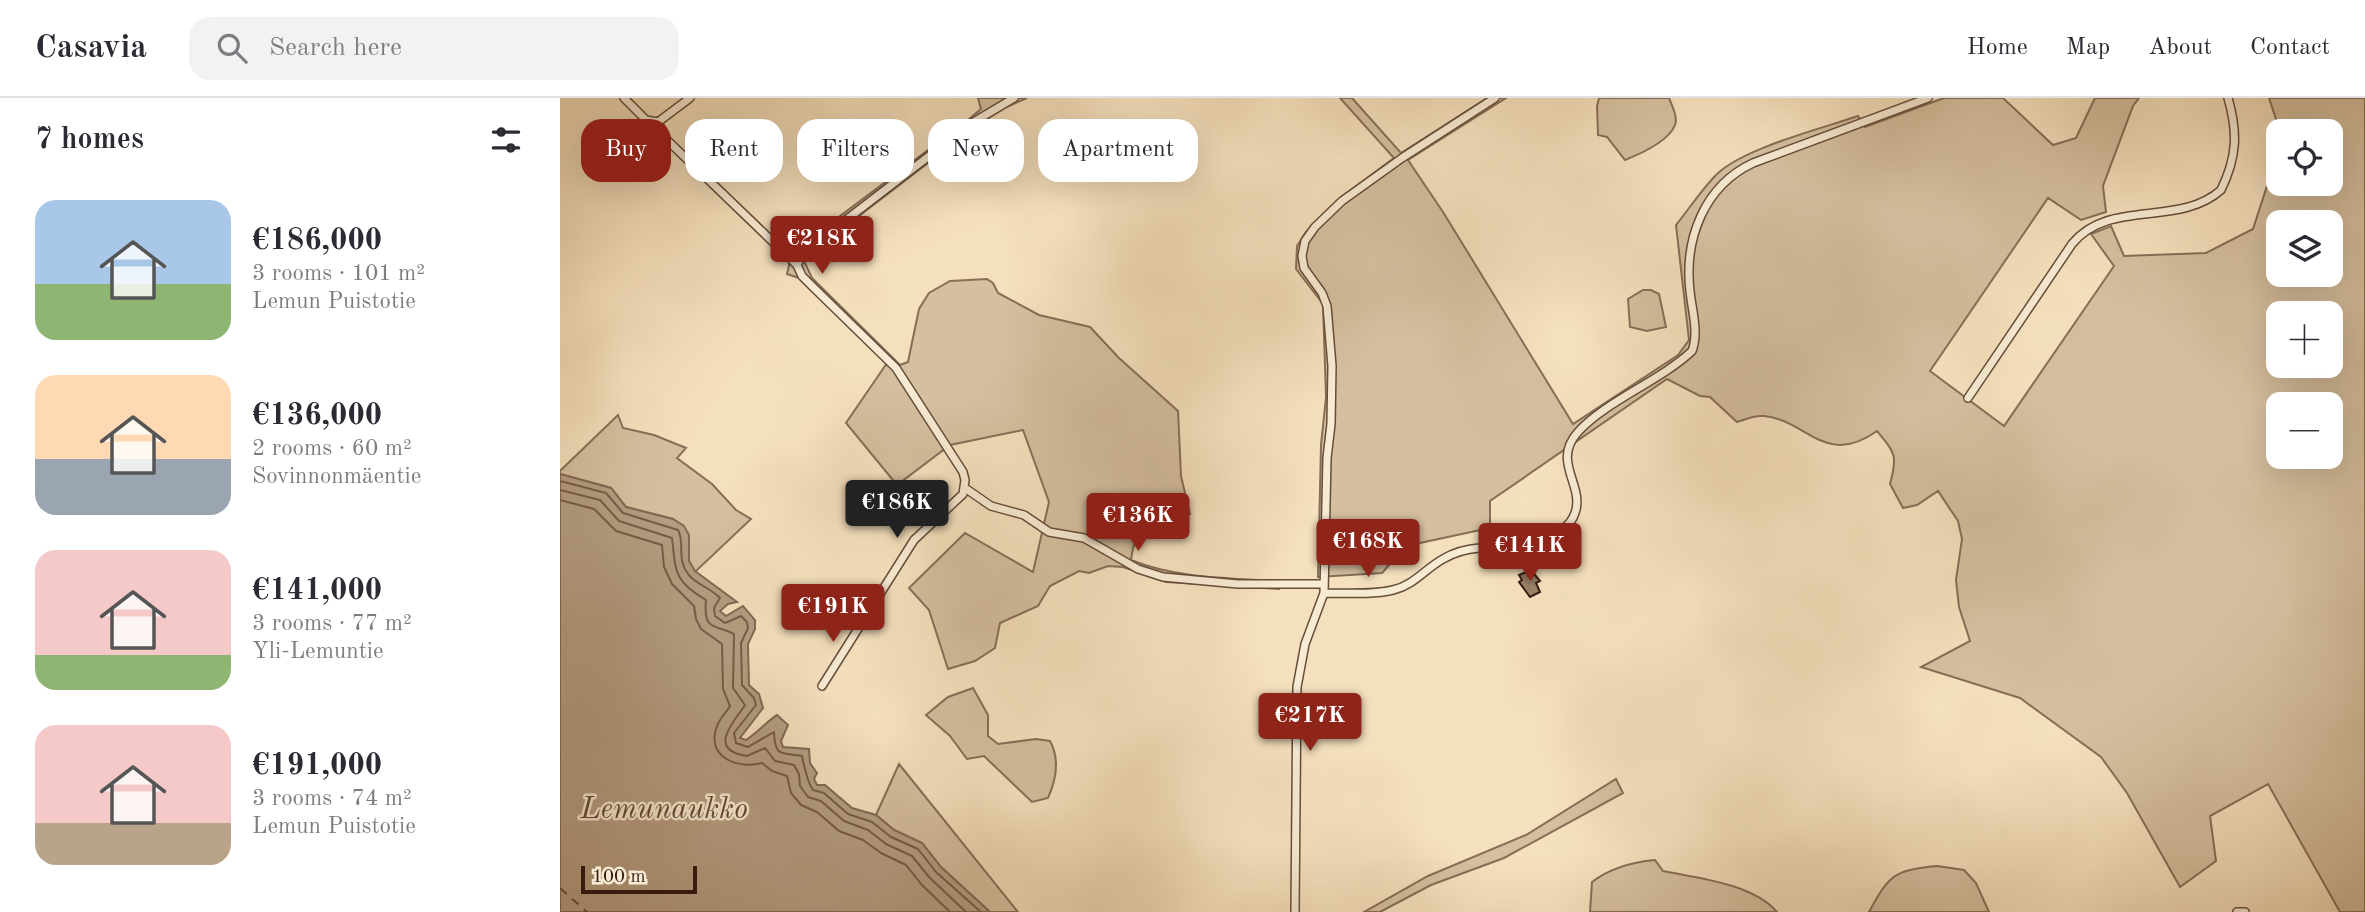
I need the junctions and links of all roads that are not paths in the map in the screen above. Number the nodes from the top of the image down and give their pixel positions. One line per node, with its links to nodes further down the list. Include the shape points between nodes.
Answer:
1 (624, 98): 7 (street)
2 (690, 98): 8 (street)
3 (1014, 98): 10 (street, via 972,123 803,253)
4 (1495, 98): 13 (street, via 1342,201 1306,241 1304,268 1327,306 1332,366)
5 (1928, 98): 14 (street, via 1753,163 1721,183 1702,214 1690,251 1692,351 1577,433 1567,454 1575,512 1560,530 1529,543 1455,553 1392,590)
6 (2228, 98): 11 (street, via 2236,141 2221,190 2192,208 2104,220 2083,230)
7 (645, 119)
8 (662, 119)
9 (671, 143): 10 (street)
10 (797, 265): 12 (street, via 808,282 896,368 959,464)
11 (1968, 398)
12 (965, 488): 13 (street, via 991,506 1024,514 1049,532 1084,538 1138,569 1163,577 1238,584); 15 (street, via 914,540)
13 (1323, 584): 14 (street)
14 (1324, 593): 16 (street, via 1305,644 1297,687)
15 (822, 686)
16 (1295, 912)
17 (2237, 912): 18 (street)
18 (2245, 912)

